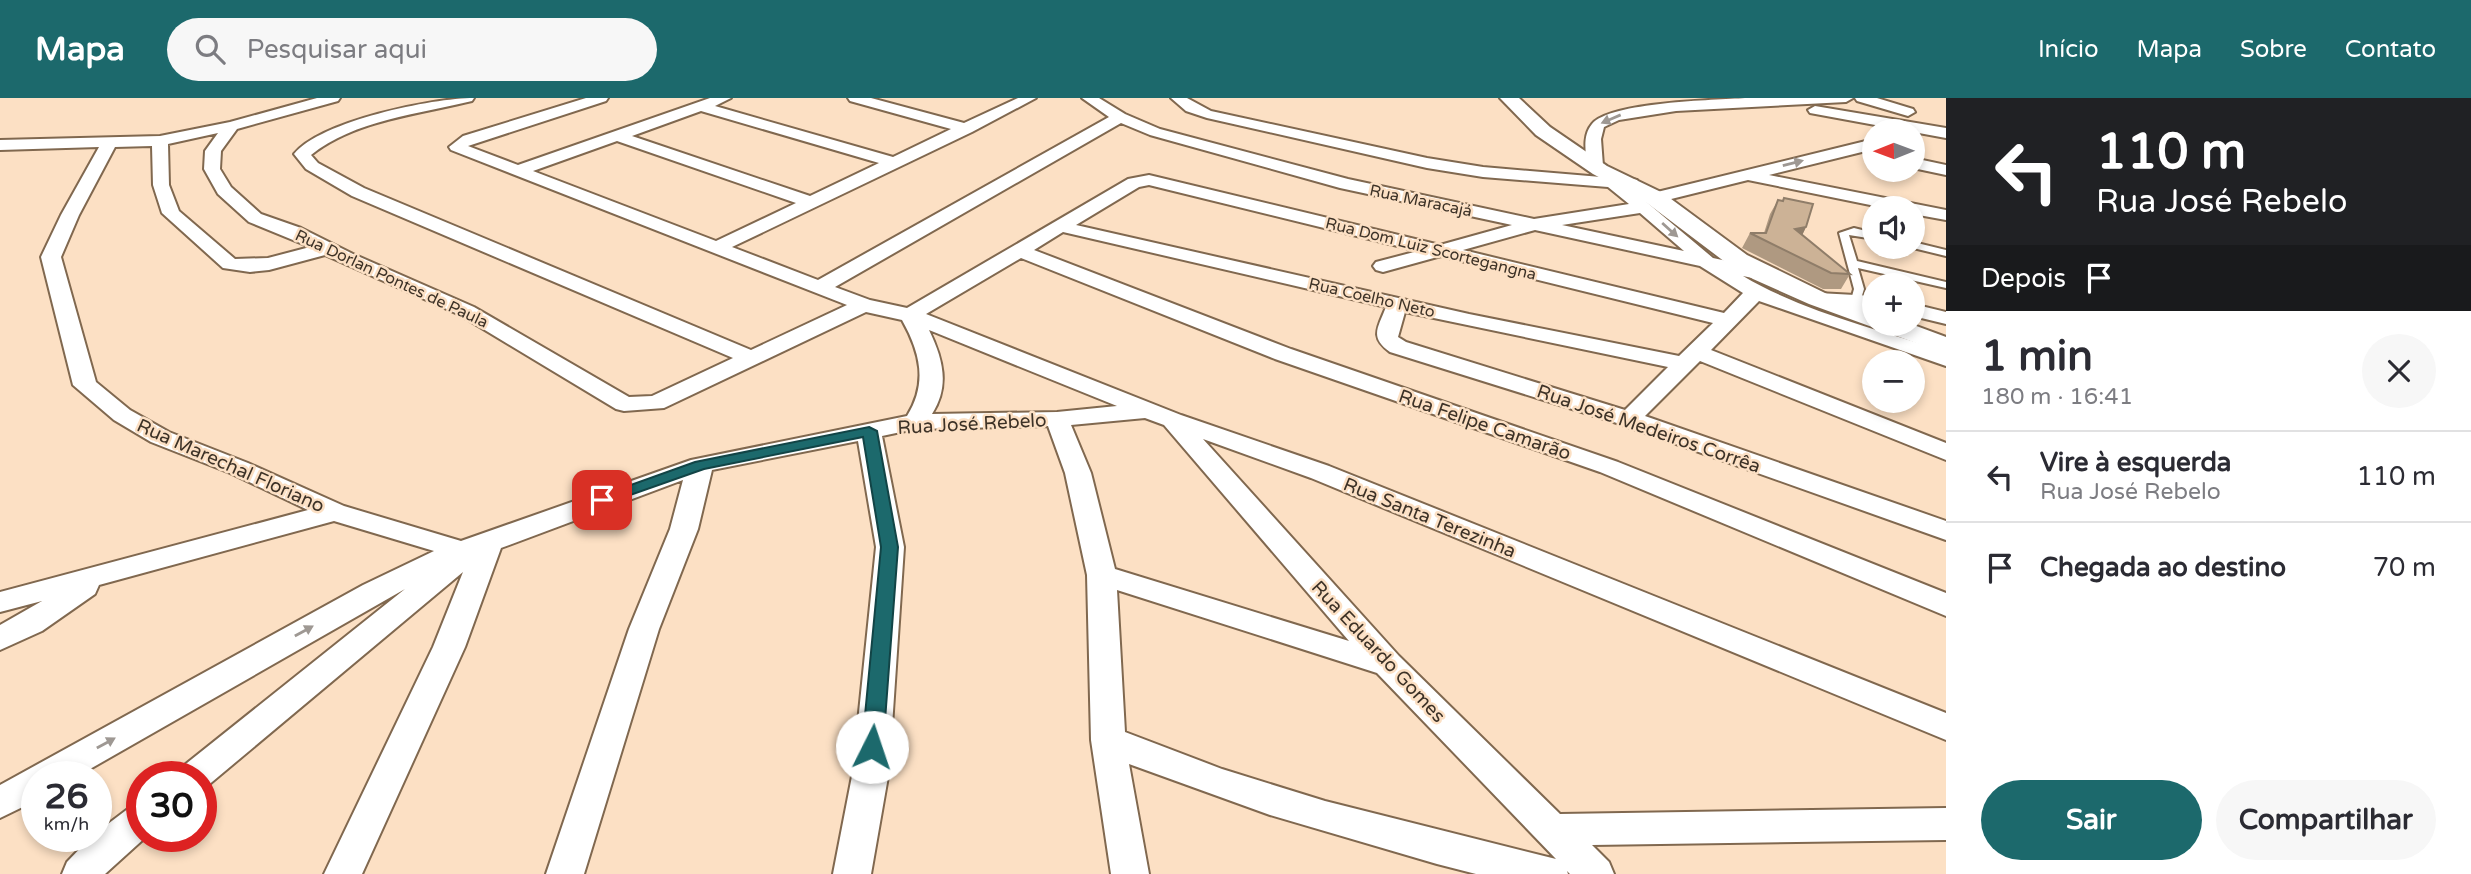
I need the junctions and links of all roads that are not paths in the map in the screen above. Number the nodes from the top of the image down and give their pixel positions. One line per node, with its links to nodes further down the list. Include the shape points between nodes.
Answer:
1 (333, 98): 18 (street)
2 (467, 98): 31 (street, via 338,132 311,144)
3 (601, 98): 28 (street, via 468,139)
4 (724, 98): 15 (street)
5 (855, 98): 19 (street)
6 (1026, 98): 19 (street)
7 (1089, 98): 16 (street, Rua Maracajá)
8 (1178, 98): 17 (street, via 1191,108)
9 (1219, 98): 17 (street)
10 (1509, 98): 26 (street)
11 (1748, 98): 14 (street)
12 (1846, 98): 14 (street)
13 (1862, 98): 20 (street, via 1938,123)
14 (1775, 103): 20 (street); 22 (street, one-way to 22, via 1691,105 1621,114 1598,124)
15 (700, 106): 21 (street); 32 (street)
16 (1120, 117): 44 (street, Rua Maracajá, via 1184,141 1346,184); 58 (street)
17 (1233, 119): 37 (street, via 1483,172)
18 (232, 126): 23 (street); 47 (street, Rua Dorlan Pontes de Paula, via 213,151 212,169 224,190 255,218)
19 (967, 129): 32 (street)
20 (1941, 132)
21 (618, 136): 34 (street); 40 (street)
22 (1592, 139): 26 (street); 37 (street)
23 (160, 141): 24 (street); 47 (street, via 161,185 171,213 230,264 269,264)
24 (110, 142): 25 (street); 81 (street, Rua Marechal Floriano, via 51,257 85,385 122,415 160,437)
25 (0, 145)
26 (1565, 145): 37 (street)
27 (1862, 147): 29 (street)
28 (458, 149): 34 (street, Rua Santa Terezinha)
29 (1846, 150): 30 (street); 36 (street, one-way to 29)
30 (1862, 153)
31 (302, 154): 71 (street, via 312,166 358,192)
32 (892, 162): 40 (street)
33 (1925, 166): 35 (street)
34 (520, 170): 48 (street, Rua Santa Terezinha)
35 (1946, 170)
36 (1746, 175): 39 (street); 41 (street)
37 (1609, 176): 41 (street)
38 (1133, 183): 45 (street); 50 (street, Rua Dom Luiz Scortegangna, via 1163,182)
39 (1862, 199)
40 (810, 202): 48 (street)
41 (1648, 202): 44 (street); 54 (street, one-way to 54); 56 (street, via 1738,260)
42 (1925, 211): 43 (street)
43 (1946, 215)
44 (1537, 224): 50 (street); 54 (street, Rua Maracajá)
45 (1059, 226): 51 (street); 62 (street, Rua Coelho Neto)
46 (1862, 233): 53 (lane, via 1844,233)
47 (327, 248): 71 (street, Rua Dorlan Pontes de Paula, via 467,311 624,404 656,404)
48 (716, 248): 58 (street, Rua Santa Terezinha)
49 (1925, 248): 52 (lane)
50 (1441, 250): 55 (street); 68 (street, Rua Dom Luiz Scortegangna)
51 (1020, 251): 65 (street); 87 (street, Rua Felipe Camarão, via 1283,354 1609,467)
52 (1946, 253)
53 (1852, 263): 57 (lane); 59 (lane)
54 (1709, 264): 56 (street)
55 (1383, 266)
56 (1759, 283): 60 (street); 68 (street); 73 (street, via 1794,308)
57 (1946, 285)
58 (818, 288): 63 (street, Rua Santa Terezinha)
59 (1862, 294)
60 (1818, 299): 61 (street); 66 (street)
61 (1862, 301)
62 (1398, 303): 72 (street, Rua Coelho Neto); 76 (street, Rua José Medeiros Corrêa, via 1387,332 1388,340 1398,347)
63 (864, 305): 65 (street, Rua Santa Terezinha); 71 (street)
64 (1925, 313): 67 (street)
65 (910, 315): 74 (street, Rua Santa Terezinha); 77 (street, via 928,346 933,372 928,405)
66 (1862, 315)
67 (1946, 318)
68 (1728, 320): 72 (street)
69 (1920, 336): 70 (street)
70 (1946, 345)
71 (750, 357)
72 (1691, 358): 76 (street); 79 (street, Rua Coelho Neto)
73 (1946, 359)
74 (1161, 415): 75 (street, Rua José Rebelo); 89 (street, Rua Eduardo Gomes); 90 (street, Rua Santa Terezinha, via 1321,472)
75 (1057, 419): 77 (street, Rua José Rebelo); 84 (street, via 1078,472)
76 (1629, 419): 82 (street, Rua José Medeiros Corrêa)
77 (915, 422): 78 (street, Rua José Rebelo)
78 (869, 431): 80 (street, Rua José Rebelo); 102 (street, via 890,547 870,771)
79 (1946, 452)
80 (700, 465): 83 (street, Rua José Rebelo); 101 (street, via 684,529 644,629)
81 (334, 512): 83 (street, Rua Marechal Floriano); 85 (street)
82 (1946, 531)
83 (476, 546): 92 (street, Rua José Rebelo, one-way to 83, via 373,592); 93 (street); 100 (street, via 449,647)
84 (1102, 575): 89 (street); 91 (street)
85 (102, 576): 86 (street); 88 (street)
86 (0, 602)
87 (1946, 605)
88 (0, 639)
89 (1388, 664): 97 (street, Rua Eduardo Gomes)
90 (1946, 727)
91 (1108, 740): 103 (street); 104 (street, via 1171,767 1332,820)
92 (74, 761)
93 (214, 761)
94 (21, 791): 95 (street)
95 (0, 803)
96 (1946, 824): 97 (street)
97 (1553, 830): 105 (street, Rua Eduardo Gomes)
98 (126, 831): 99 (street)
99 (80, 874)
100 (343, 874)
101 (565, 874)
102 (852, 874)
103 (1130, 874)
104 (1549, 874)
105 (1595, 874)

